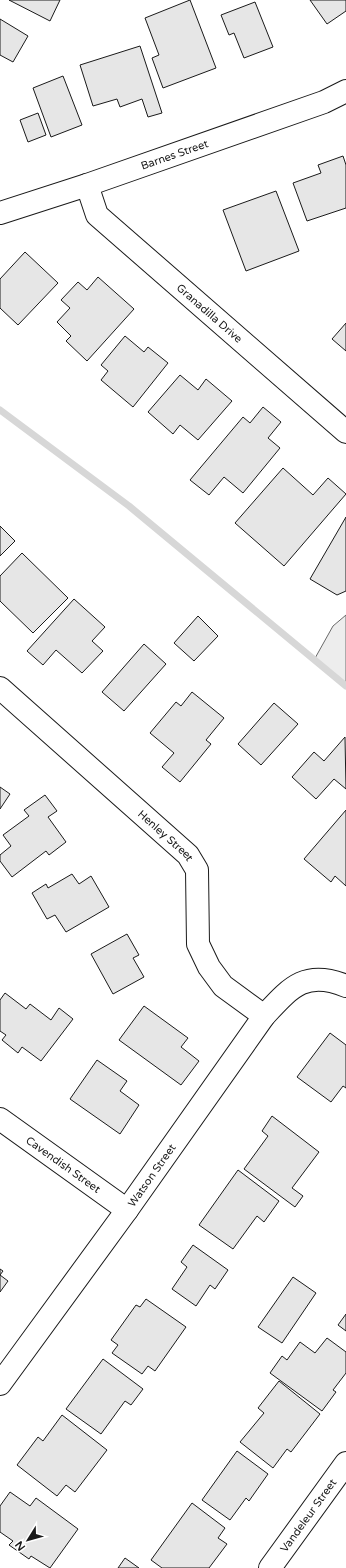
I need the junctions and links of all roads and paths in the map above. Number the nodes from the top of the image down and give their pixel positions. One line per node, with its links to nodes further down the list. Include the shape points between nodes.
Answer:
1 (346, 91): 2 (street, Barnes Street, via 324,102)
2 (87, 185): 3 (street, Barnes Street); 4 (street, Granadilla Drive, via 97,215)
3 (0, 213)
4 (346, 432)
5 (0, 688): 7 (street, Henley Street, via 188,855 197,870 198,944 209,967 223,986)
6 (346, 986): 7 (street, Watson Street, via 332,980 314,980 294,986)
7 (264, 1016): 9 (street, Watson Street)
8 (0, 1119): 9 (street, Cavendish Street)
9 (128, 1210): 10 (street, Watson Street)
10 (0, 1384)
11 (346, 1463): 12 (street, Vandeleur Street)
12 (270, 1568)

